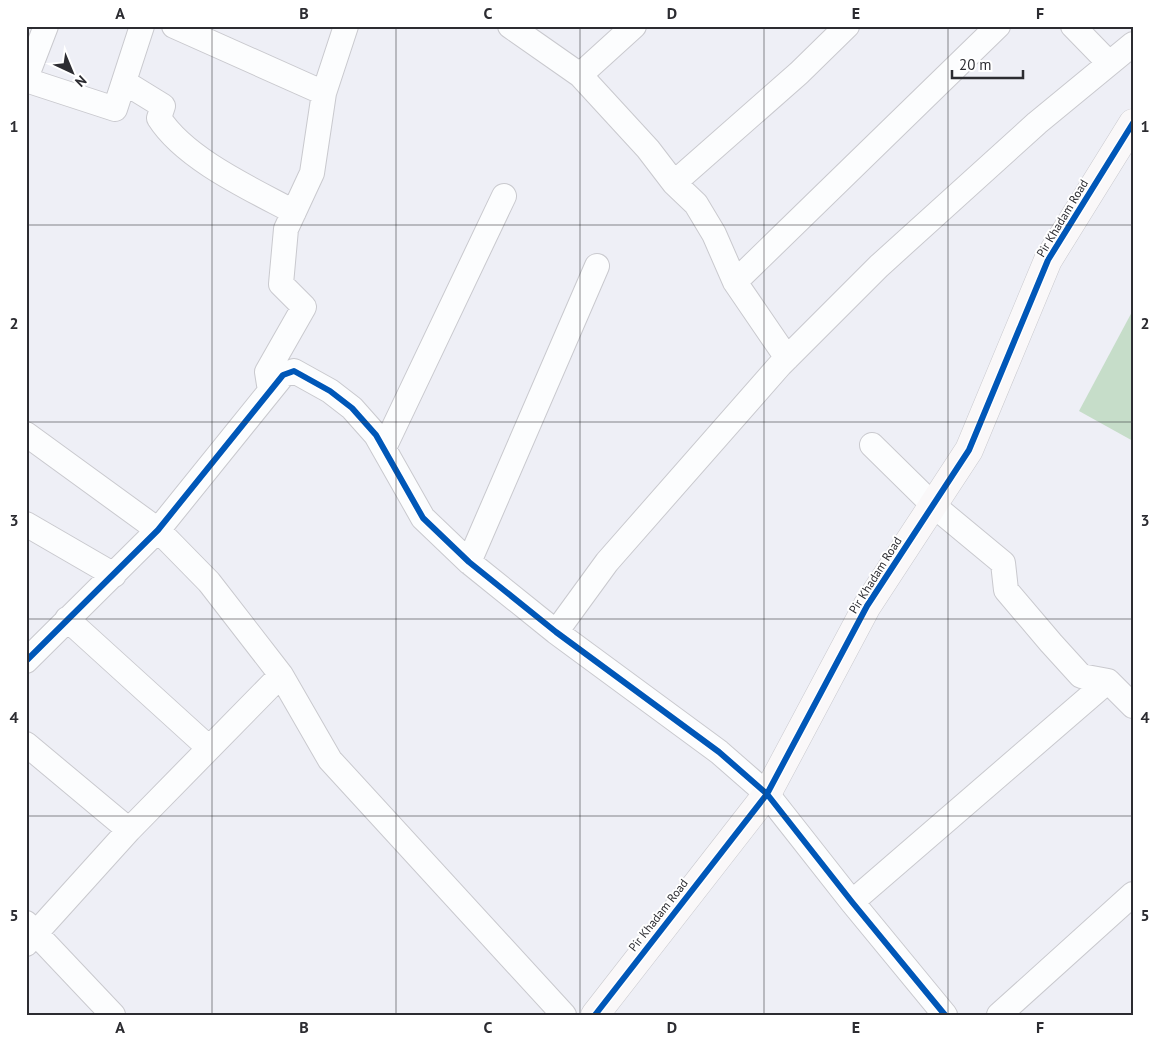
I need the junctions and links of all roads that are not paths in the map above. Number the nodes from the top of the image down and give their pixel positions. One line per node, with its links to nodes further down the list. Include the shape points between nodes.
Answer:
1 (46, 26): 13 (street)
2 (142, 26): 14 (street)
3 (174, 26): 15 (street)
4 (346, 26): 15 (street)
5 (510, 26): 12 (street)
6 (634, 26): 12 (street)
7 (847, 26): 17 (street, via 799,73)
8 (998, 26): 21 (street)
9 (1073, 26): 11 (street)
10 (1133, 44): 11 (street)
11 (1110, 63): 22 (street, via 1037,123 878,266)
12 (580, 75): 17 (street, via 648,149)
13 (26, 79): 14 (street, via 114,109)
14 (124, 82): 19 (street, via 163,106 159,118 166,130 217,171)
15 (324, 93): 19 (street, via 312,173)
16 (1133, 123): 27 (street, Pir Khadam Road, via 1048,260 968,450)
17 (674, 183): 21 (street, via 696,204 714,234)
18 (504, 196): 26 (street)
19 (294, 212): 23 (street, via 286,228 281,284 304,307 267,372)
20 (597, 266): 30 (street)
21 (735, 282): 22 (street)
22 (787, 358): 33 (street, via 607,562)
23 (270, 391): 26 (street, via 283,374 294,371 352,408); 29 (street)
24 (26, 434): 29 (street)
25 (872, 445): 27 (street)
26 (384, 448): 30 (street, via 423,518)
27 (933, 505): 36 (street, via 1003,562 1006,590 1081,676); 40 (street, Pir Khadam Road, via 867,606)
28 (26, 524): 31 (street)
29 (158, 530): 31 (street); 35 (street, via 209,582)
30 (469, 562): 33 (street)
31 (114, 575): 32 (street)
32 (67, 619): 34 (street); 39 (street)
33 (556, 632): 40 (street, via 719,752)
34 (26, 661)
35 (281, 675): 39 (street); 46 (street, via 330,760)
36 (1108, 681): 37 (street); 43 (street)
37 (1133, 706)
38 (26, 744): 41 (street)
39 (209, 748): 41 (street)
40 (767, 794): 43 (street); 47 (street, Pir Khadam Road)
41 (129, 830): 44 (street)
42 (1133, 894): 49 (street)
43 (852, 902): 48 (street)
44 (29, 933): 45 (street)
45 (113, 1015)
46 (564, 1015)
47 (595, 1015)
48 (946, 1015)
49 (1000, 1015)

